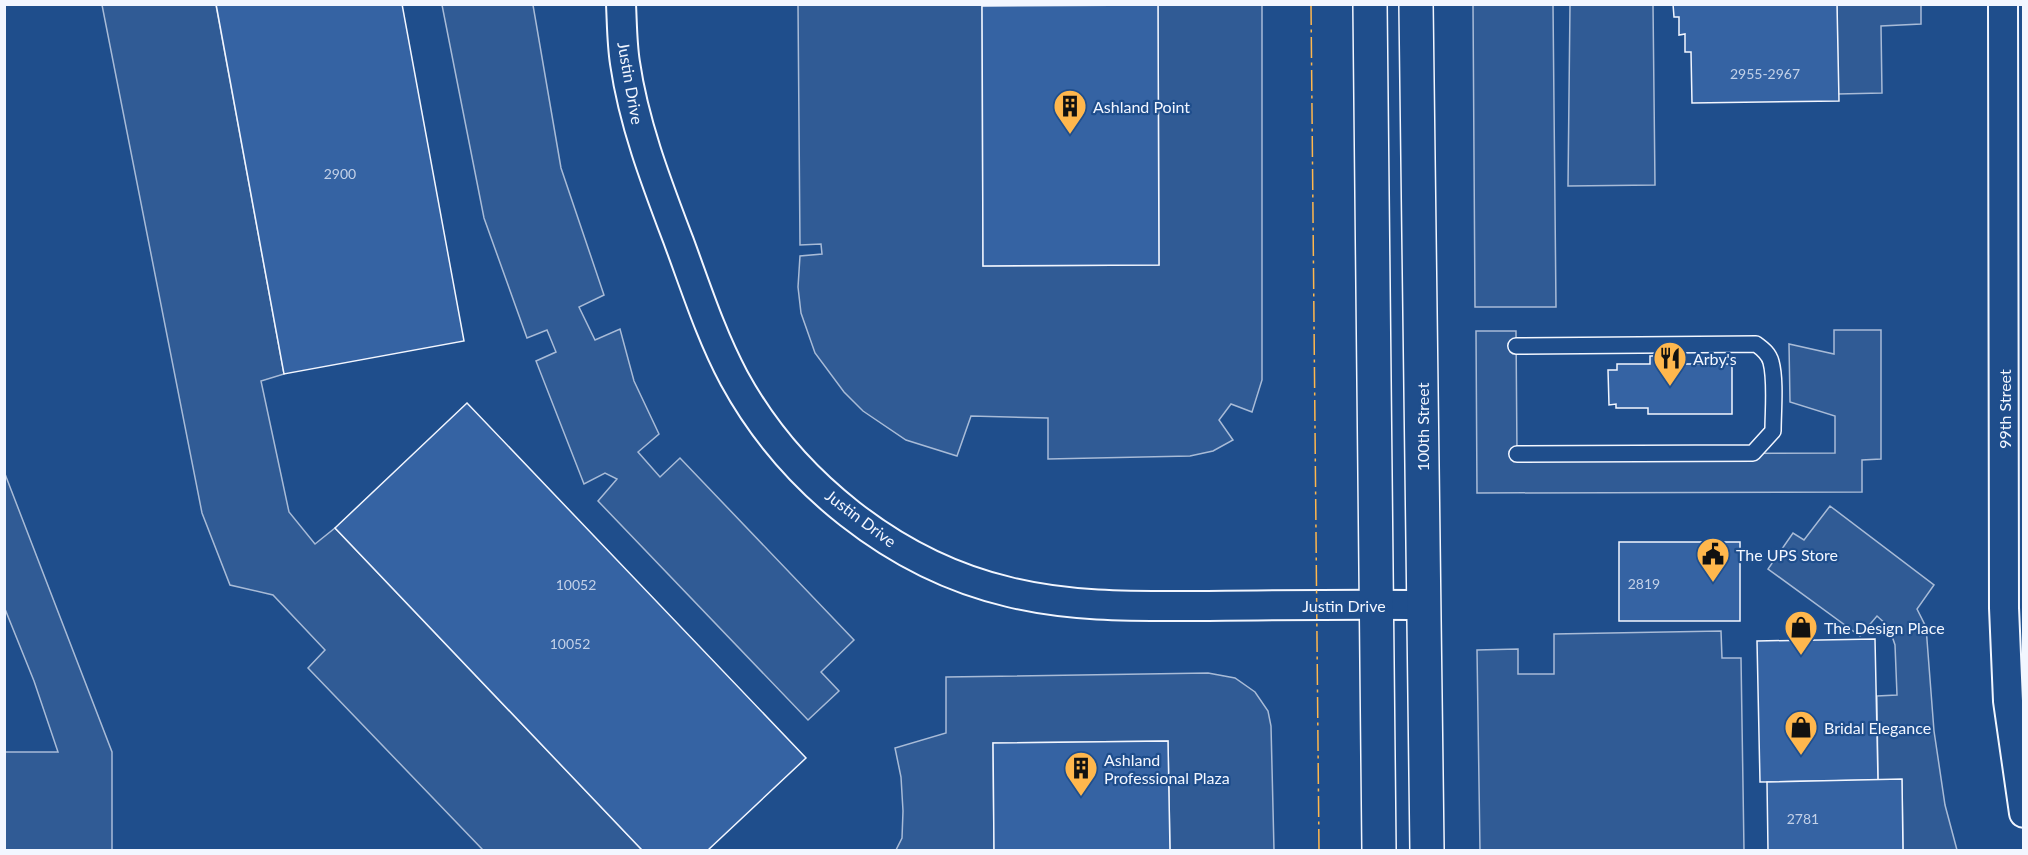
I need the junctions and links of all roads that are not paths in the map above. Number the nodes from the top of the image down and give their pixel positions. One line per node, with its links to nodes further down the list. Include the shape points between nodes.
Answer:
1 (621, 4): 7 (street, Justin Drive, via 625,63 639,129 734,378 770,434 807,476 850,515 899,548 951,573 1007,592 1067,603)
2 (1370, 4): 7 (main road)
3 (1416, 4): 8 (main road, 100th Street)
4 (2003, 4): 9 (street, 99th Street, via 2004,608 2008,701)
5 (1516, 346): 6 (lane, via 1756,344 1766,351 1771,362 1773,431 1753,453)
6 (1517, 454)
7 (1376, 604): 8 (street, Justin Drive); 10 (main road)
8 (1424, 605): 11 (main road, 100th Street)
9 (2024, 813)
10 (1379, 850)
11 (1426, 850)

